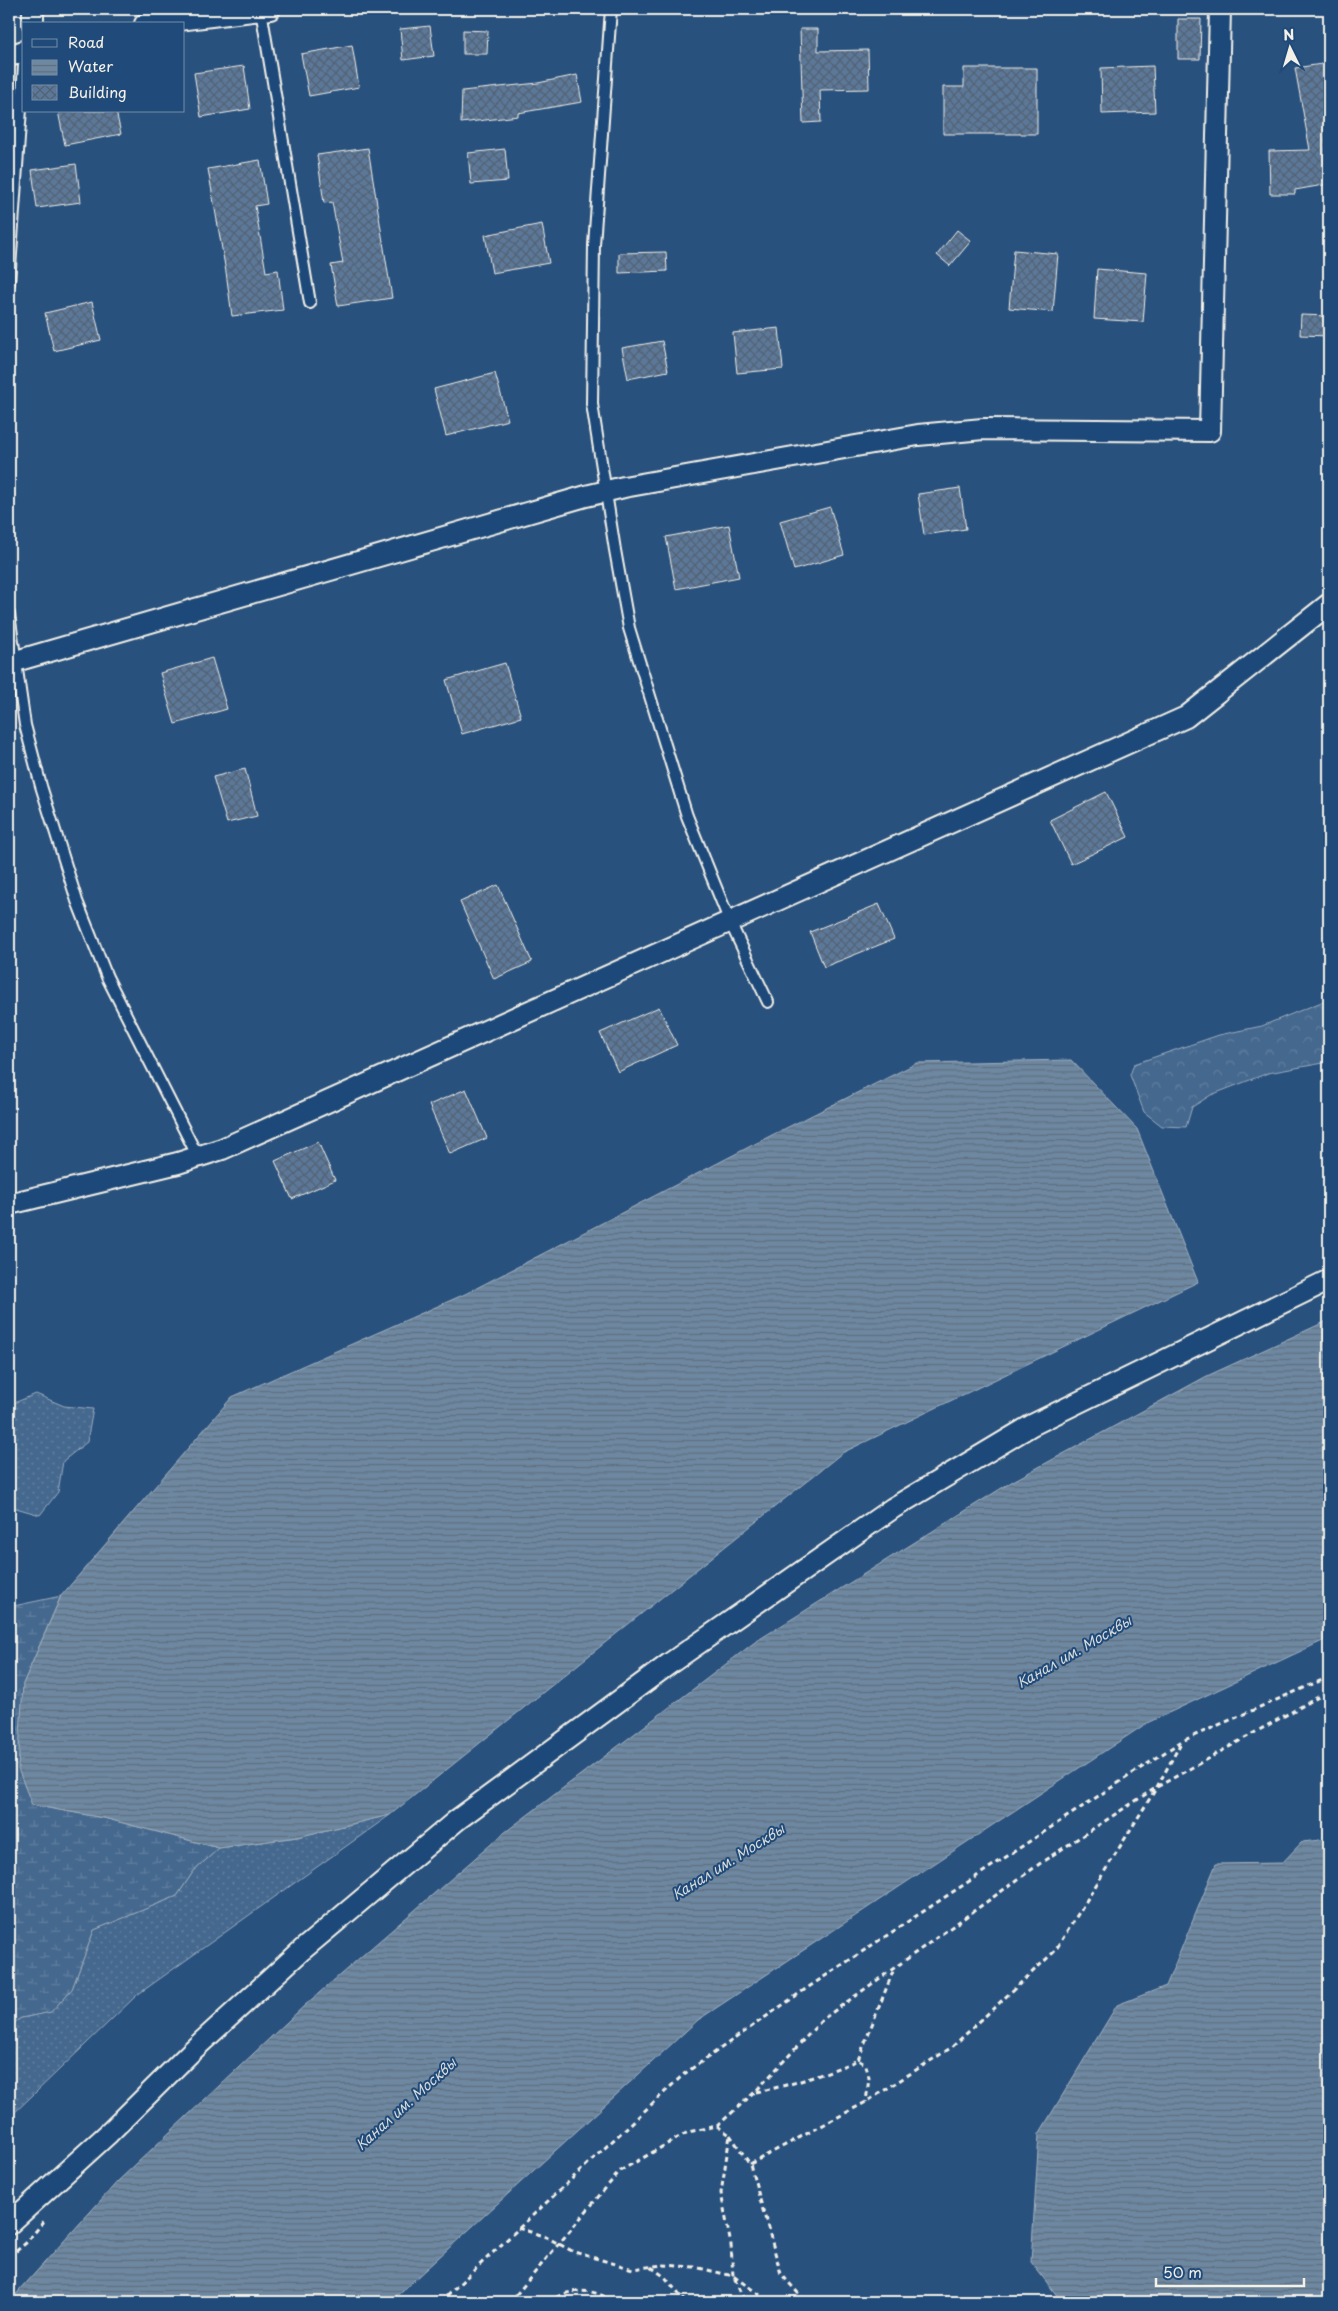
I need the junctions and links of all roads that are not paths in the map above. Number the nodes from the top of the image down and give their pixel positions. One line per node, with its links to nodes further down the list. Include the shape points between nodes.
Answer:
1 (33, 9): 5 (street)
2 (266, 9): 6 (street); 11 (lane)
3 (611, 9): 12 (lane, via 594,245 592,404)
4 (1220, 9): 12 (street, via 1210,431 984,429 927,434)
5 (33, 22)
6 (161, 22)
7 (22, 52): 8 (street)
8 (9, 56)
9 (22, 94): 10 (lane)
10 (9, 283)
11 (310, 303)
12 (606, 491): 15 (street); 16 (lane, via 629,628 687,816)
13 (1329, 604): 16 (street, via 1186,717)
14 (9, 614): 15 (lane)
15 (12, 662): 18 (lane, via 40,786 77,902 107,977)
16 (730, 922): 17 (lane); 18 (street)
17 (768, 1002)
18 (198, 1157): 19 (street)
19 (9, 1204)
20 (1329, 1280): 21 (street, via 1032,1426 893,1508 669,1664 456,1820 309,1944)
21 (9, 2224)

